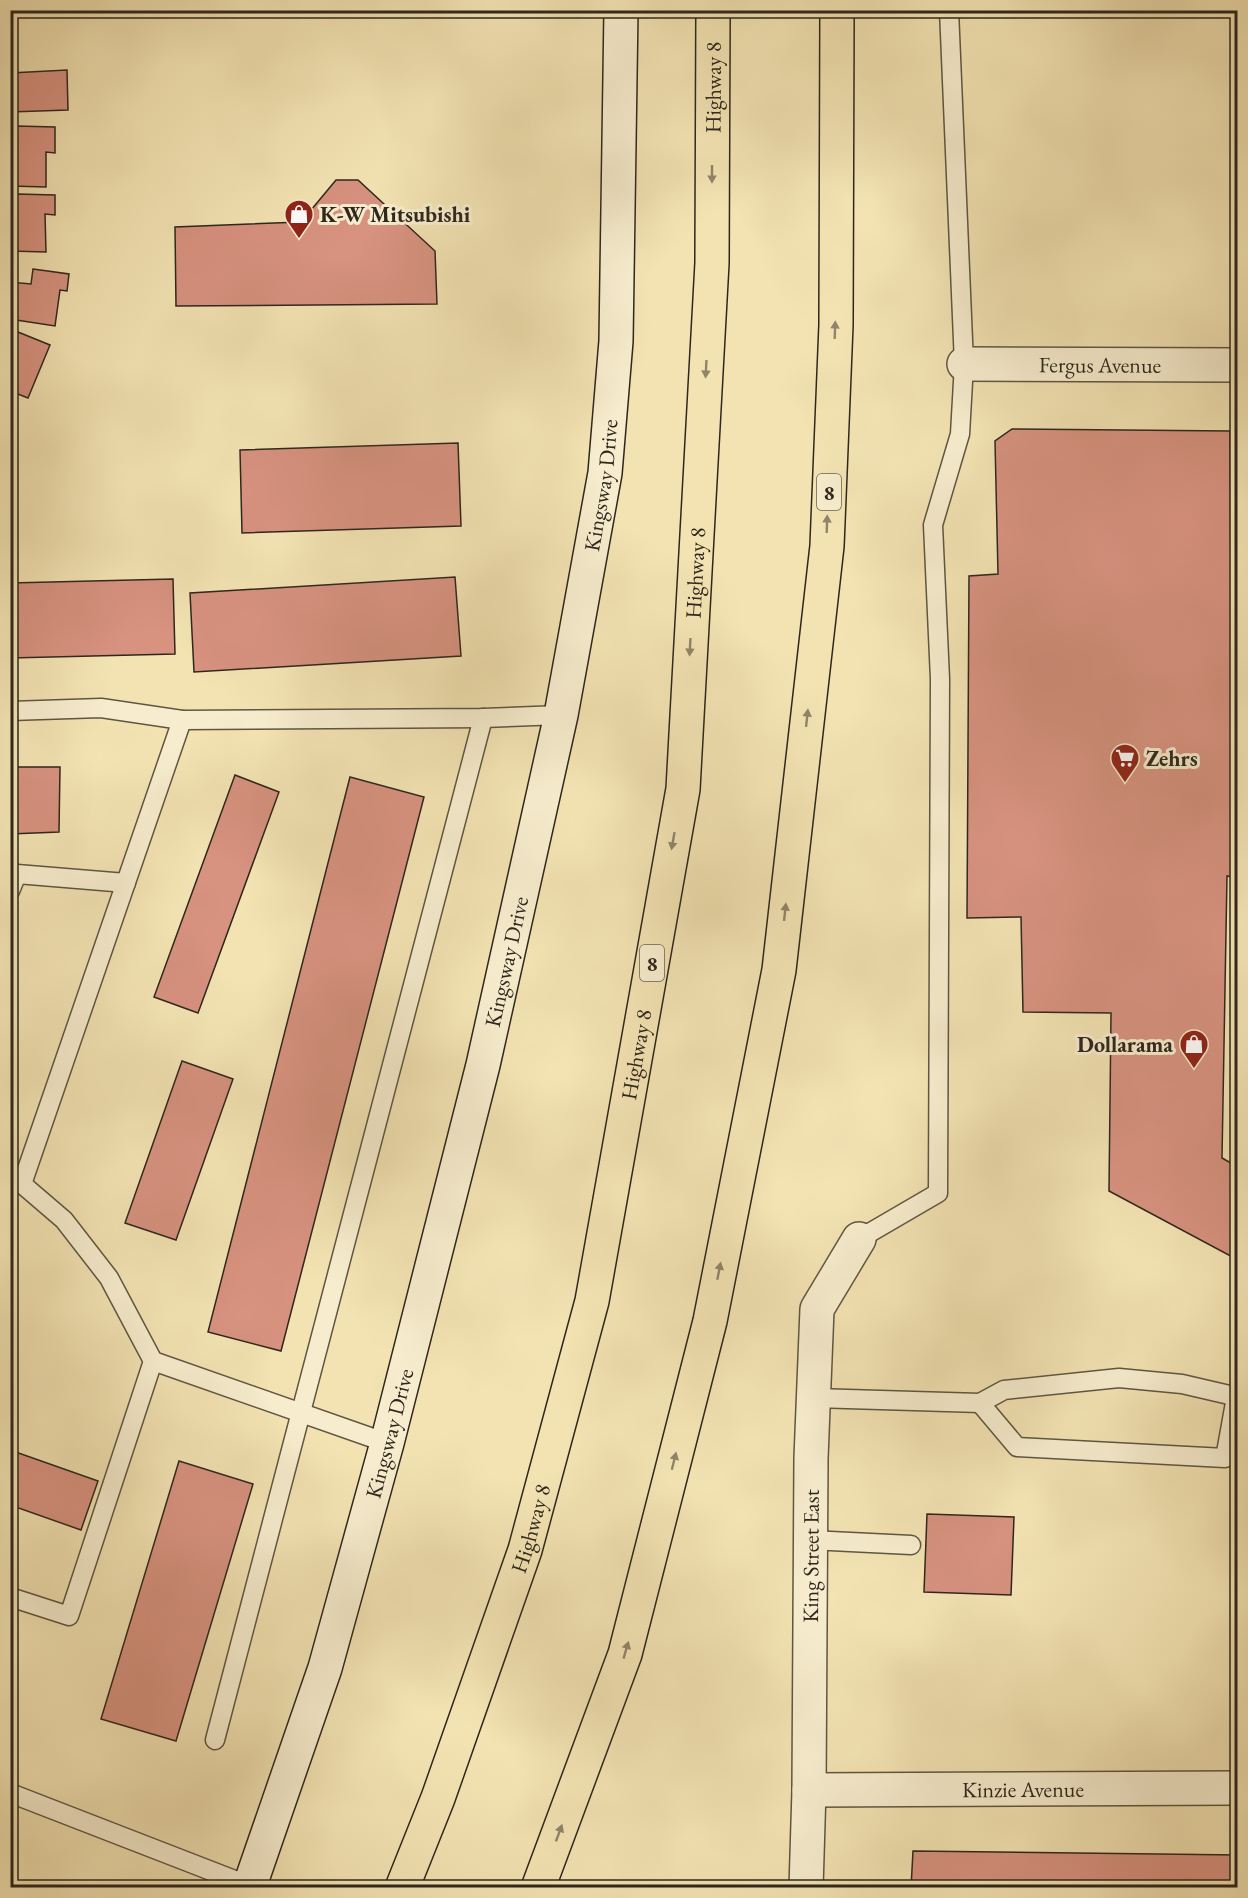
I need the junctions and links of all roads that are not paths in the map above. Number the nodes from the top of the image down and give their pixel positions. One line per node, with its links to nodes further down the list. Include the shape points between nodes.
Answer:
1 (621, 10): 8 (street, Kingsway Drive, via 616,341 605,473)
2 (713, 10): 30 (highway, Highway 8 / 8, one-way to 30, via 712,263 683,789 592,1301 525,1550 438,1798)
3 (837, 10): 31 (highway, 8, one-way to 3, via 625,1654 710,1321 779,970 826,546 836,325)
4 (949, 10): 5 (lane)
5 (964, 364): 6 (street, Fergus Avenue); 14 (lane, via 960,434 933,525 940,679 938,1193)
6 (1238, 365)
7 (10, 711): 10 (lane, via 101,708)
8 (561, 715): 9 (lane); 20 (street, Kingsway Drive, via 483,1065)
9 (483, 718): 10 (lane); 19 (lane)
10 (182, 720): 11 (lane)
11 (126, 883): 12 (lane, via 17,874); 13 (lane)
12 (10, 891)
13 (16, 1182): 15 (lane, via 64,1220 109,1278)
14 (859, 1239): 17 (street, King Street East, via 817,1309)
15 (153, 1361): 19 (lane); 24 (lane, via 69,1616)
16 (1237, 1397): 18 (lane, via 1182,1384 1119,1378 1004,1390); 21 (lane)
17 (814, 1398): 18 (lane); 22 (street, King Street East)
18 (980, 1403): 21 (lane, via 1017,1447)
19 (300, 1413): 20 (lane); 25 (lane)
20 (387, 1443): 29 (street, Kingsway Drive, via 325,1668)
21 (1231, 1463)
22 (810, 1540): 23 (lane); 27 (street, King Street East)
23 (910, 1545)
24 (10, 1597)
25 (215, 1740)
26 (1238, 1788): 27 (street, Kinzie Avenue)
27 (808, 1790): 32 (street, King Street East)
28 (12, 1797): 29 (lane)
29 (250, 1887)
30 (402, 1887)
31 (538, 1887)
32 (806, 1887)

